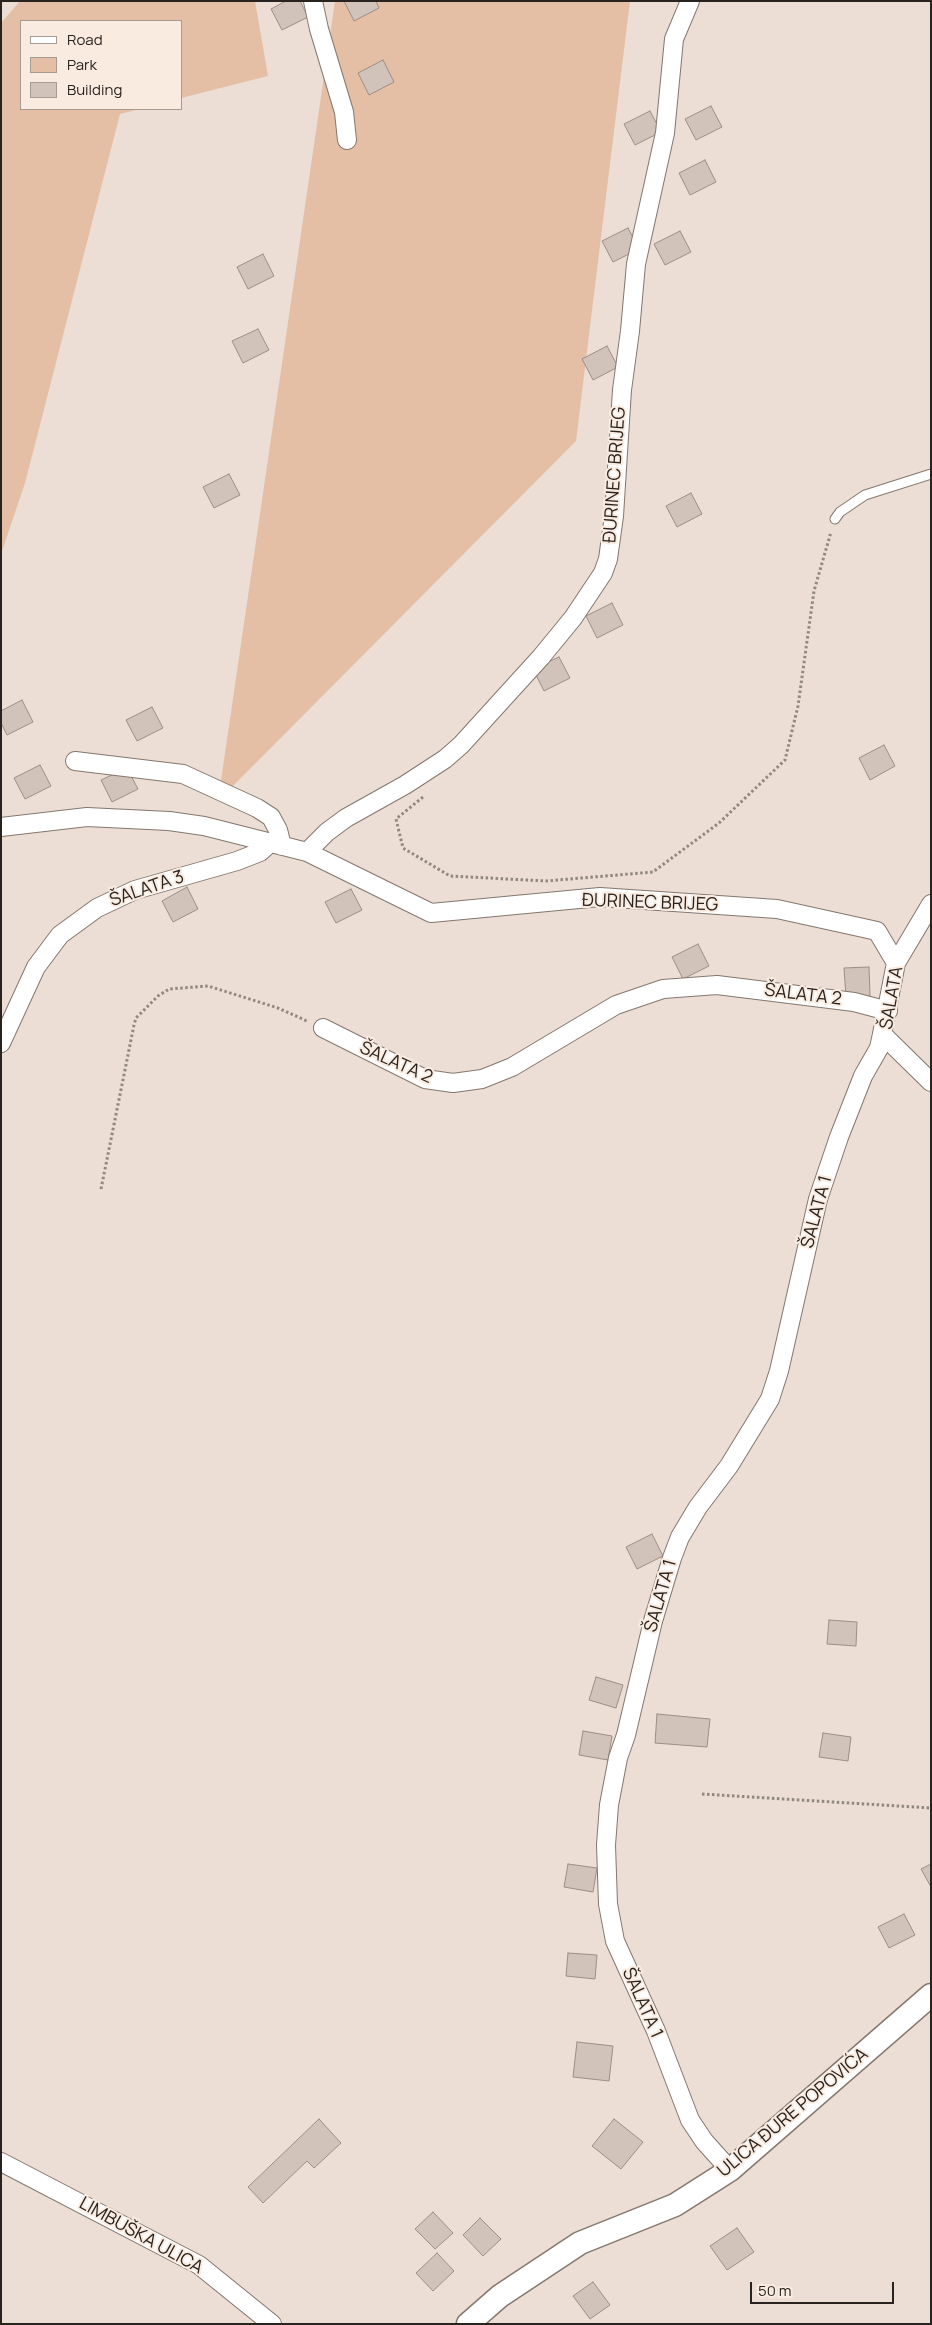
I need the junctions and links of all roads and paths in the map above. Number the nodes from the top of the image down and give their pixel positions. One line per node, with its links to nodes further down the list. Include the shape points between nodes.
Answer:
1 (313, 1): 3 (street, via 318,29 344,112)
2 (690, 1): 10 (street, ĐURINEC BRIJEG, via 674,39 665,133 636,264 622,390 614,516 603,573 542,657 462,745 405,786 346,818)
3 (348, 140)
4 (931, 474): 5 (lane, via 865,495)
5 (835, 519): 7 (path, via 814,591 798,706 785,760 719,823 653,872 546,881 450,876 403,848 396,819)
6 (75, 761): 9 (street, via 183,774 257,808 271,818 278,830)
7 (426, 795)
8 (1, 827): 9 (street, ĐURINEC BRIJEG, via 87,817 123,818 204,826)
9 (276, 844): 10 (street, ĐURINEC BRIJEG); 16 (street, ŠALATA 3, via 237,861 135,890 97,908 60,935 36,967)
10 (307, 852): 12 (street, ĐURINEC BRIJEG, via 431,913 600,897 777,909 876,931)
11 (931, 904): 12 (street, ŠALATA)
12 (896, 963): 13 (street, ŠALATA)
13 (888, 1011): 14 (street, ŠALATA 2, via 854,1002 717,984 663,989 616,1005 512,1067 482,1079 454,1083 425,1079); 15 (street, ŠALATA)
14 (323, 1028): 18 (path, via 278,1008 208,986 169,989 158,996 134,1025)
15 (882, 1034): 17 (street, ŠALATA); 23 (street, ŠALATA 1, via 879,1048 863,1076 839,1137 818,1200 770,1399 729,1466 698,1507 672,1558 618,1758 610,1805 606,1845 608,1904 615,1941 656,2031 690,2120)
16 (1, 1043)
17 (931, 1082)
18 (101, 1189)
19 (702, 1794): 20 (path)
20 (931, 1808)
21 (931, 1995): 23 (street, ULICA ĐURE POPOVIĆA)
22 (1, 2162): 24 (street, LIMBUŠKA ULICA, via 199,2265)
23 (730, 2170): 25 (street, ULICA ĐURE POPOVIĆA, via 675,2205 580,2243 500,2296)
24 (272, 2324)
25 (468, 2324)

